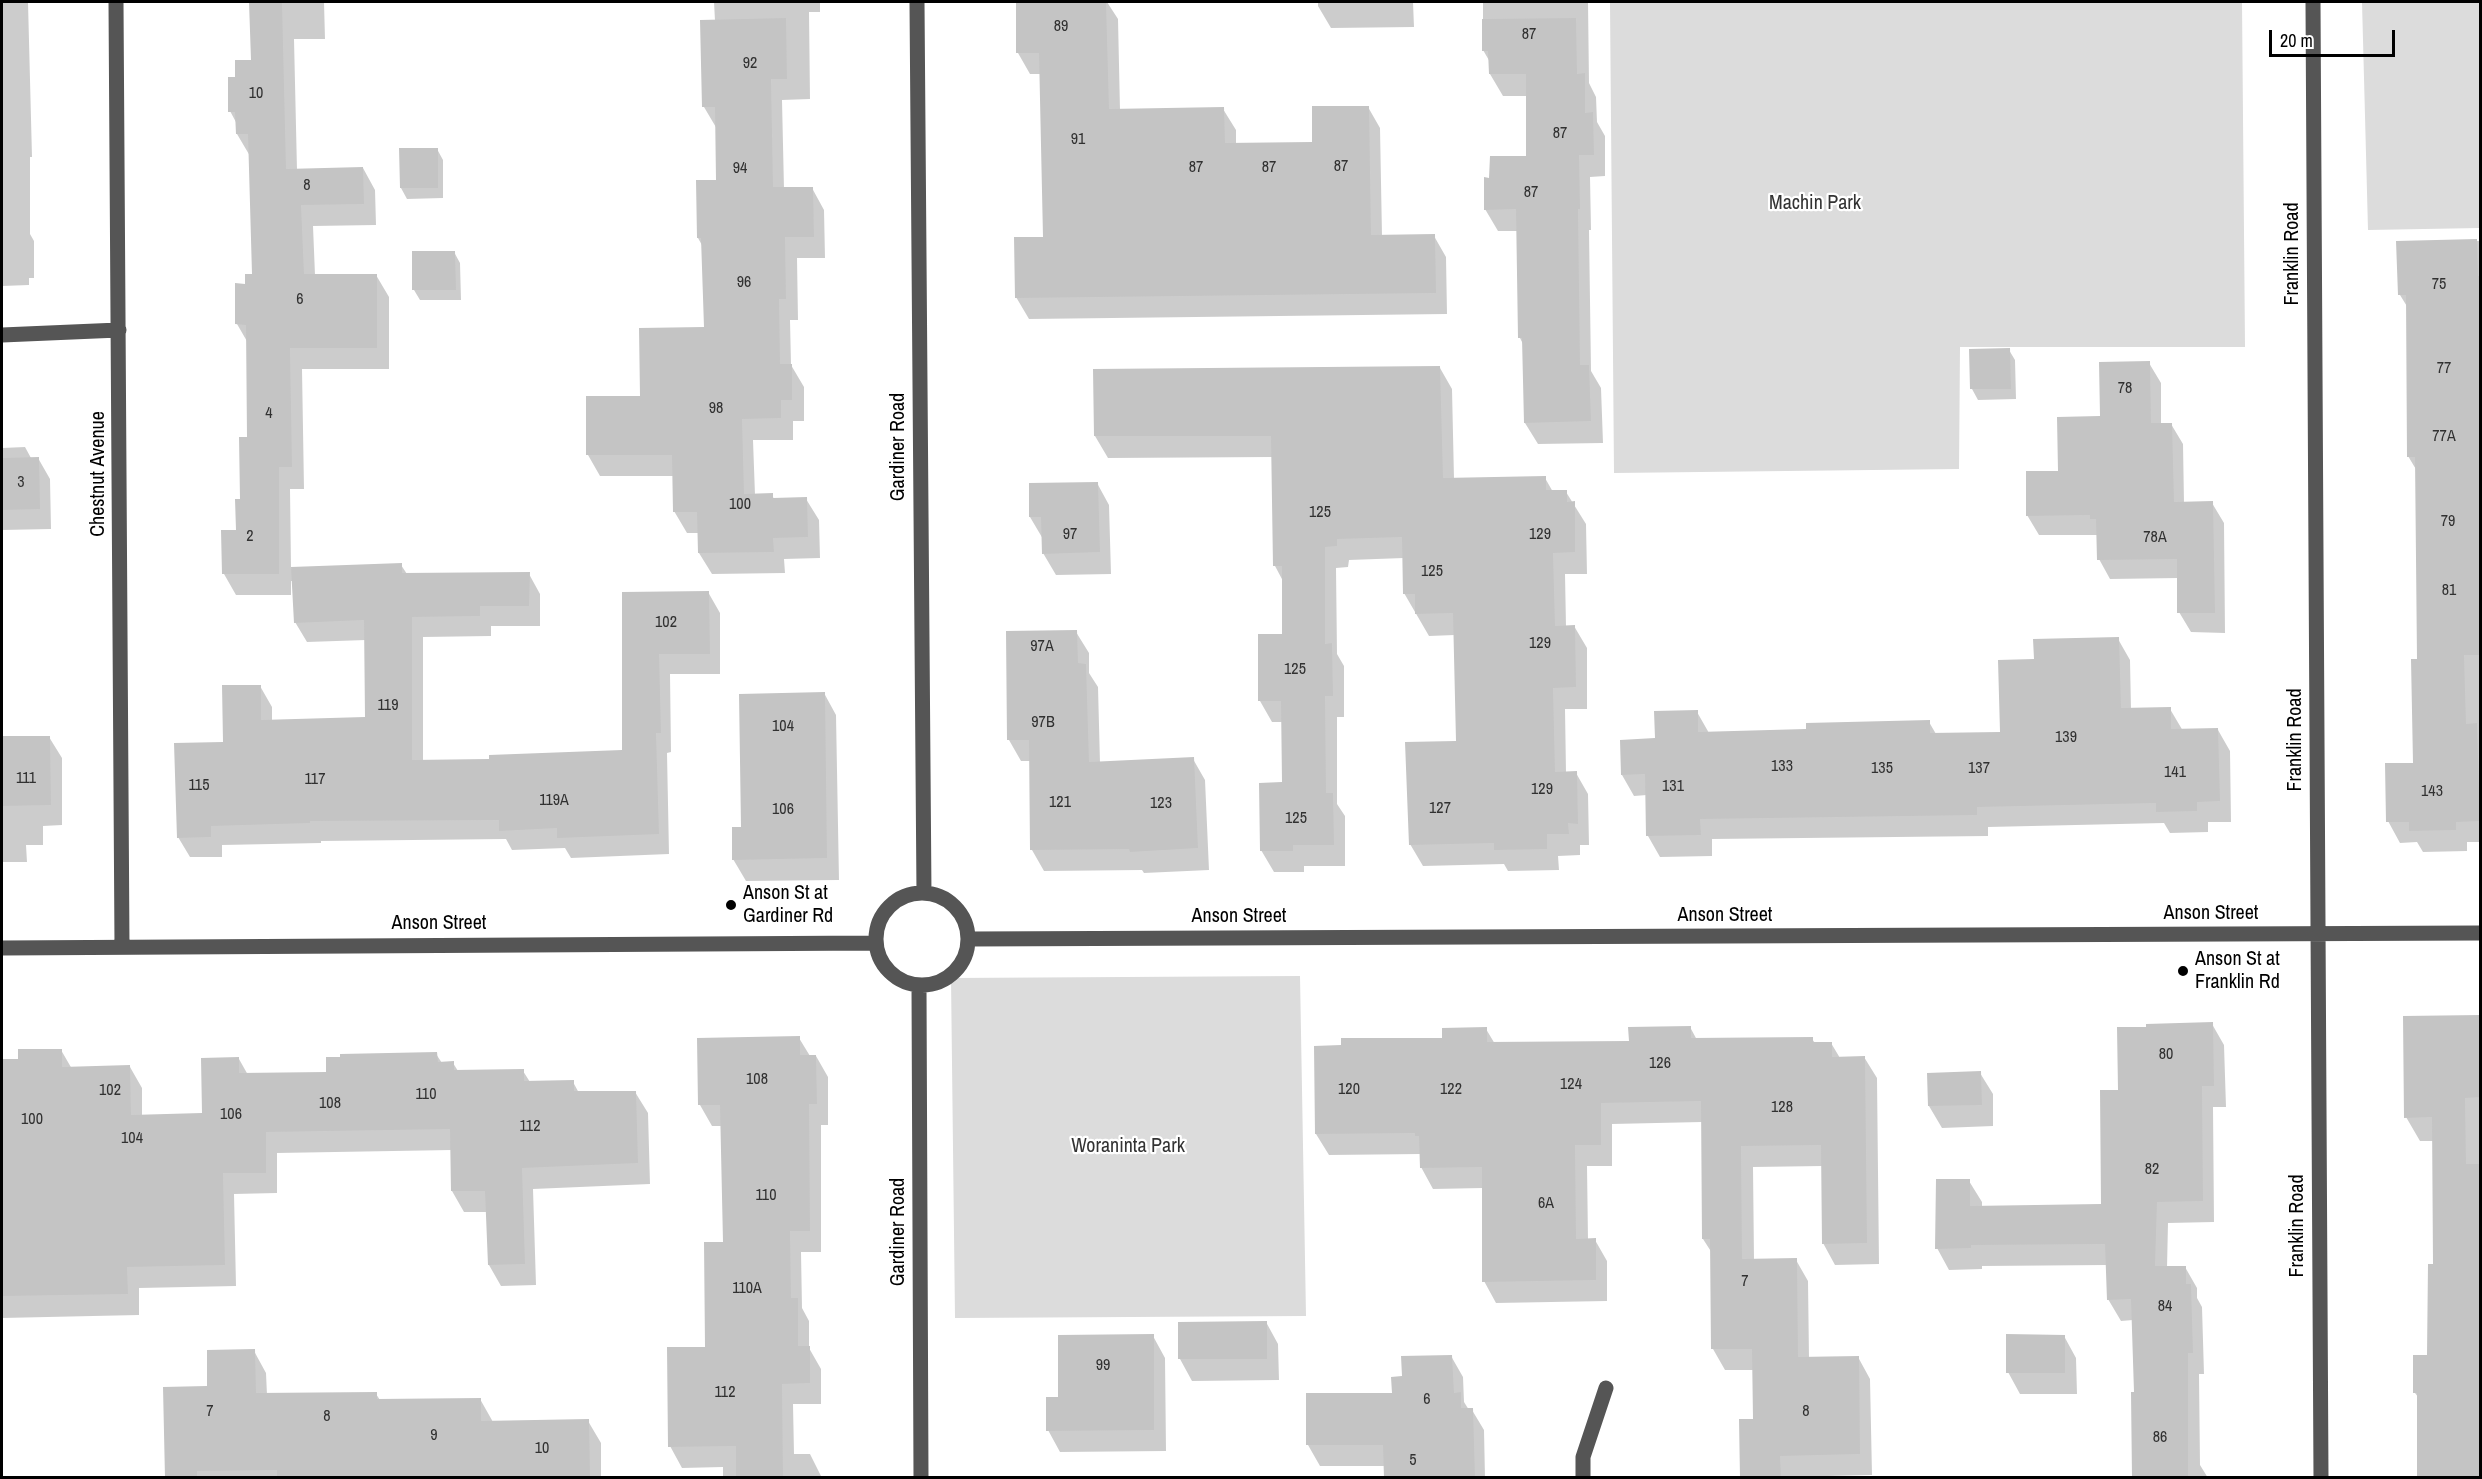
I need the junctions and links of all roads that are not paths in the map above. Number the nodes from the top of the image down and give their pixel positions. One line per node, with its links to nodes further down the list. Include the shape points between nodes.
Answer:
1 (116, 2): 4 (street, Chestnut Avenue)
2 (917, 2): 6 (street, Gardiner Road)
3 (2313, 2): 8 (street, Franklin Road)
4 (119, 330): 5 (street); 11 (street, Chestnut Avenue)
5 (2, 335)
6 (924, 892): 9 (street, via 942,897 955,907 966,921); 10 (street, via 903,896 889,906 879,921)
7 (2481, 933): 8 (street, Anson Street)
8 (2318, 935): 9 (street, Anson Street); 17 (street, Franklin Road)
9 (969, 939): 13 (street, via 966,957 951,976)
10 (876, 943): 11 (street, Anson Street); 13 (street, via 891,974)
11 (122, 947): 12 (street, Anson Street)
12 (2, 948)
13 (919, 986): 15 (street, Gardiner Road)
14 (1606, 1388): 16 (street, via 1583,1457)
15 (921, 1478)
16 (1583, 1478)
17 (2321, 1478)

